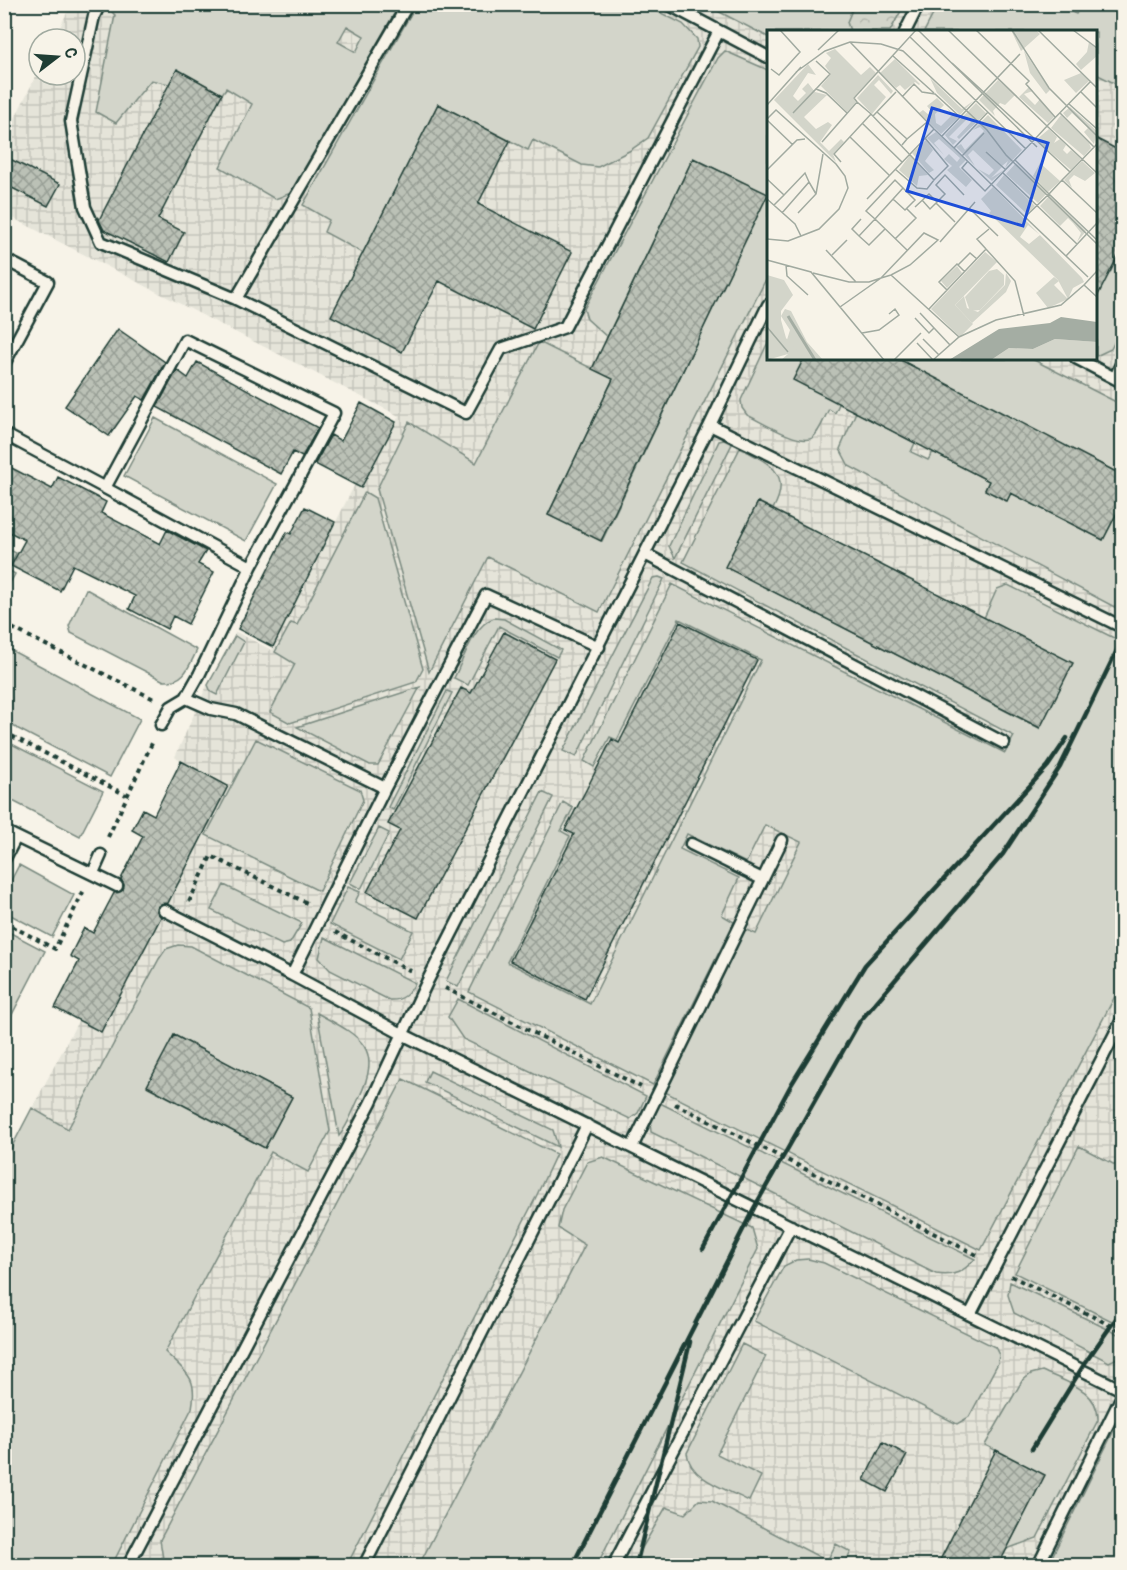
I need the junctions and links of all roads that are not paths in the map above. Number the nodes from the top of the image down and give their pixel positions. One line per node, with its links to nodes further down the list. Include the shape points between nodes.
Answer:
1 (100, 4): 9 (lane, via 71,121 85,207 101,242)
2 (408, 4): 9 (lane)
3 (668, 4): 6 (lane)
4 (919, 4): 5 (lane)
5 (906, 30)
6 (718, 31): 7 (lane); 9 (lane, via 565,327 501,349 466,413)
7 (767, 56)
8 (4, 259): 13 (lane, via 48,282)
9 (236, 299)
10 (767, 307): 15 (lane)
11 (1080, 360): 14 (lane)
12 (1122, 362): 14 (lane)
13 (4, 364)
14 (1119, 380)
15 (710, 425): 18 (lane); 20 (lane)
16 (4, 434): 17 (lane)
17 (105, 488): 19 (lane); 19 (lane, via 185,340 334,412)
18 (645, 554): 21 (lane); 24 (lane)
19 (251, 567): 22 (lane)
20 (1122, 627)
21 (598, 647): 25 (lane, via 486,595); 38 (lane, via 428,980)
22 (186, 698): 23 (lane, via 171,707); 25 (lane, via 236,714)
23 (161, 725)
24 (1004, 743)
25 (385, 788): 36 (lane)
26 (4, 831): 27 (lane)
27 (16, 837): 31 (lane); 32 (lane)
28 (782, 840): 33 (lane)
29 (691, 844): 33 (lane)
30 (101, 855): 32 (lane)
31 (4, 860)
32 (93, 873): 34 (lane)
33 (762, 879): 40 (lane)
34 (117, 886)
35 (164, 910): 36 (lane)
36 (292, 975): 38 (lane)
37 (1122, 1020): 42 (lane)
38 (404, 1035): 39 (lane); 45 (lane)
39 (587, 1125): 40 (lane); 46 (lane)
40 (632, 1147): 41 (lane)
41 (791, 1226): 42 (lane); 47 (lane)
42 (971, 1313): 43 (lane)
43 (1122, 1390)
44 (1122, 1396): 48 (lane)
45 (128, 1566)
46 (364, 1566)
47 (613, 1566)
48 (1038, 1566)

